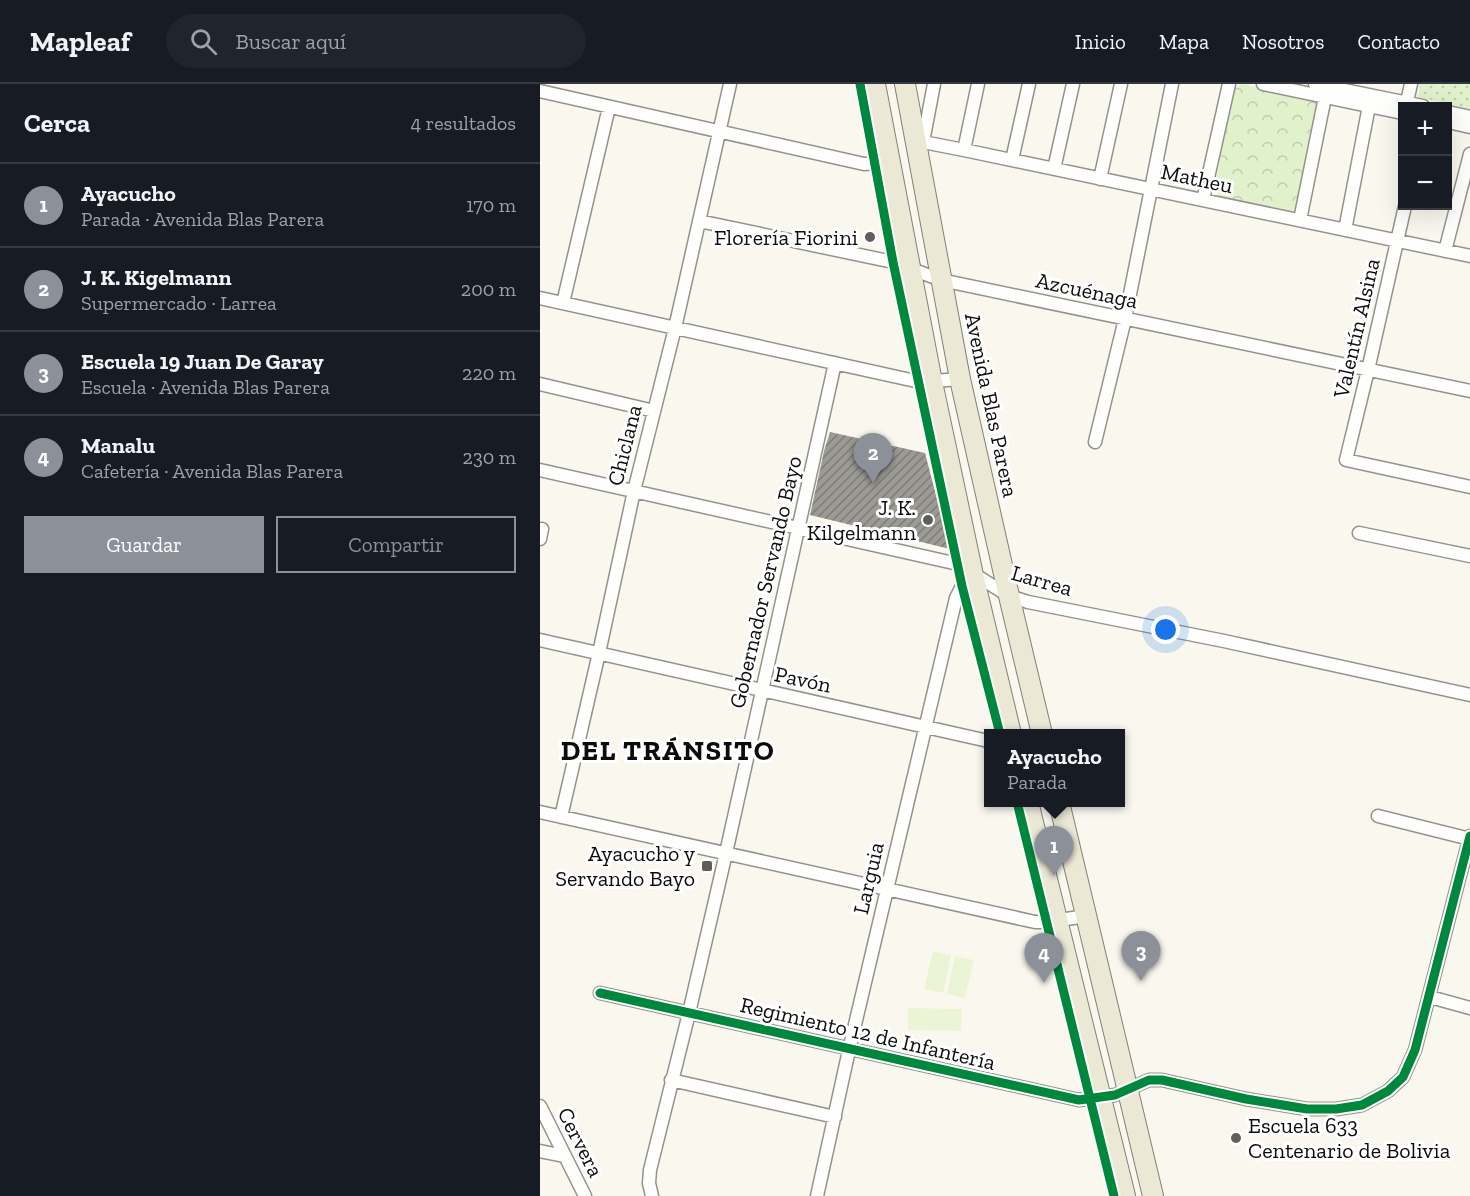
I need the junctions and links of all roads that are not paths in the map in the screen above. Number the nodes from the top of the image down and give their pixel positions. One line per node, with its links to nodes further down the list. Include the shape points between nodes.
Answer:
1 (730, 84): 26 (street, Chiclana)
2 (875, 84): 31 (main road)
3 (905, 84): 27 (main road, Avenida Blas Parera)
4 (934, 84): 27 (street)
5 (978, 84): 28 (street)
6 (1029, 84): 30 (street)
7 (1073, 84): 32 (street)
8 (1121, 84): 33 (street)
9 (1172, 84): 34 (street)
10 (1228, 84): 35 (street)
11 (1263, 84): 16 (street)
12 (1315, 84): 19 (street)
13 (1411, 84): 17 (street)
14 (556, 89): 15 (street); 20 (street)
15 (540, 91)
16 (1325, 97): 18 (street); 37 (street)
17 (1406, 102)
18 (1369, 106): 21 (street); 39 (street)
19 (1398, 106)
20 (609, 107): 26 (street); 46 (street)
21 (1398, 108)
22 (1452, 113): 23 (street)
23 (1470, 117)
24 (1452, 124): 25 (street)
25 (1470, 127)
26 (720, 131): 31 (street, via 864,164); 38 (street, Chiclana)
27 (919, 143): 28 (street, Matheu); 44 (main road, Avenida Blas Parera)
28 (964, 150): 30 (street, Matheu)
29 (1470, 154): 41 (street)
30 (1012, 160): 32 (street, Matheu)
31 (891, 162): 43 (main road)
32 (1054, 169): 33 (street, Matheu)
33 (1100, 179): 34 (street, Matheu)
34 (1151, 189): 35 (street, Matheu); 47 (street)
35 (1203, 200): 37 (street, Matheu)
36 (1404, 210): 40 (street, Valentín Alsina)
37 (1300, 220): 39 (street, Matheu)
38 (699, 221): 43 (street, Azcuénaga); 48 (street, Chiclana)
39 (1345, 230): 40 (street, Matheu)
40 (1397, 241): 41 (street, Matheu); 50 (street, Valentín Alsina)
41 (1445, 251): 42 (street, Matheu)
42 (1470, 256)
43 (910, 268): 44 (street, Azcuénaga); 52 (main road)
44 (941, 280): 47 (street, Azcuénaga); 51 (main road, Avenida Blas Parera)
45 (540, 298): 46 (street)
46 (563, 303): 48 (street)
47 (1125, 320): 50 (street, Azcuénaga); 56 (street)
48 (675, 328): 49 (street); 55 (street, Chiclana)
49 (835, 363): 52 (street); 60 (street, Gobernador Servando Bayo)
50 (1368, 370): 54 (street, Azcuénaga); 58 (street, Valentín Alsina, via 1346,460)
51 (960, 379): 52 (street); 64 (main road, Avenida Blas Parera)
52 (932, 382): 63 (main road)
53 (540, 384): 55 (street)
54 (1470, 391)
55 (654, 411): 59 (street, Chiclana)
56 (1095, 442)
57 (540, 470): 59 (street, Larrea)
58 (1470, 487)
59 (634, 491): 60 (street, Larrea); 66 (street, Chiclana)
60 (799, 528): 63 (street, Larrea, via 958,564); 67 (street, Gobernador Servando Bayo)
61 (1359, 532): 62 (street)
62 (1470, 556)
63 (973, 575): 64 (street, Larrea); 69 (street, Larguia, via 956,598); 70 (main road)
64 (1009, 596): 68 (street, Larrea); 71 (main road, Avenida Blas Parera)
65 (540, 640): 66 (street, Pavón)
66 (599, 653): 67 (street, Pavón); 77 (street, Chiclana)
67 (762, 691): 69 (street, Pavón); 79 (street, Gobernador Servando Bayo)
68 (1470, 695)
69 (926, 727): 72 (street, Pavón); 80 (street, Larguia)
70 (1010, 729)
71 (1041, 729)
72 (984, 740)
73 (1029, 807): 82 (main road)
74 (1060, 807): 81 (main road)
75 (540, 812): 77 (street)
76 (1378, 816): 78 (street)
77 (561, 817): 79 (street)
78 (1470, 838): 84 (street, Regimiento 12 de Infantería)
79 (726, 853): 80 (street); 86 (street, Gobernador Servando Bayo)
80 (886, 890): 82 (street, via 1035,922); 87 (street, Larguia)
81 (1087, 916): 82 (street); 89 (main road)
82 (1057, 921): 90 (main road)
83 (600, 993): 86 (street, Regimiento 12 de Infantería)
84 (1430, 997): 85 (street); 89 (street, Regimiento 12 de Infantería, via 1403,1077 1388,1091 1362,1105 1307,1109 1162,1080)
85 (1470, 1008)
86 (689, 1013): 87 (street, Regimiento 12 de Infantería); 88 (street, Gobernador Servando Bayo)
87 (849, 1050): 90 (street, Regimiento 12 de Infantería, via 1079,1100); 92 (street, Larguia)
88 (671, 1080): 92 (street); 96 (street, Gobernador Servando Bayo, via 650,1170)
89 (1128, 1088): 90 (street, Regimiento 12 de Infantería); 99 (main road)
90 (1100, 1098): 98 (main road)
91 (540, 1106): 94 (street, Cervera)
92 (834, 1117): 97 (street, Larguia)
93 (540, 1151): 94 (street)
94 (564, 1156): 95 (street, Cervera)
95 (585, 1196)
96 (652, 1196)
97 (818, 1196)
98 (1125, 1196)
99 (1153, 1196)

